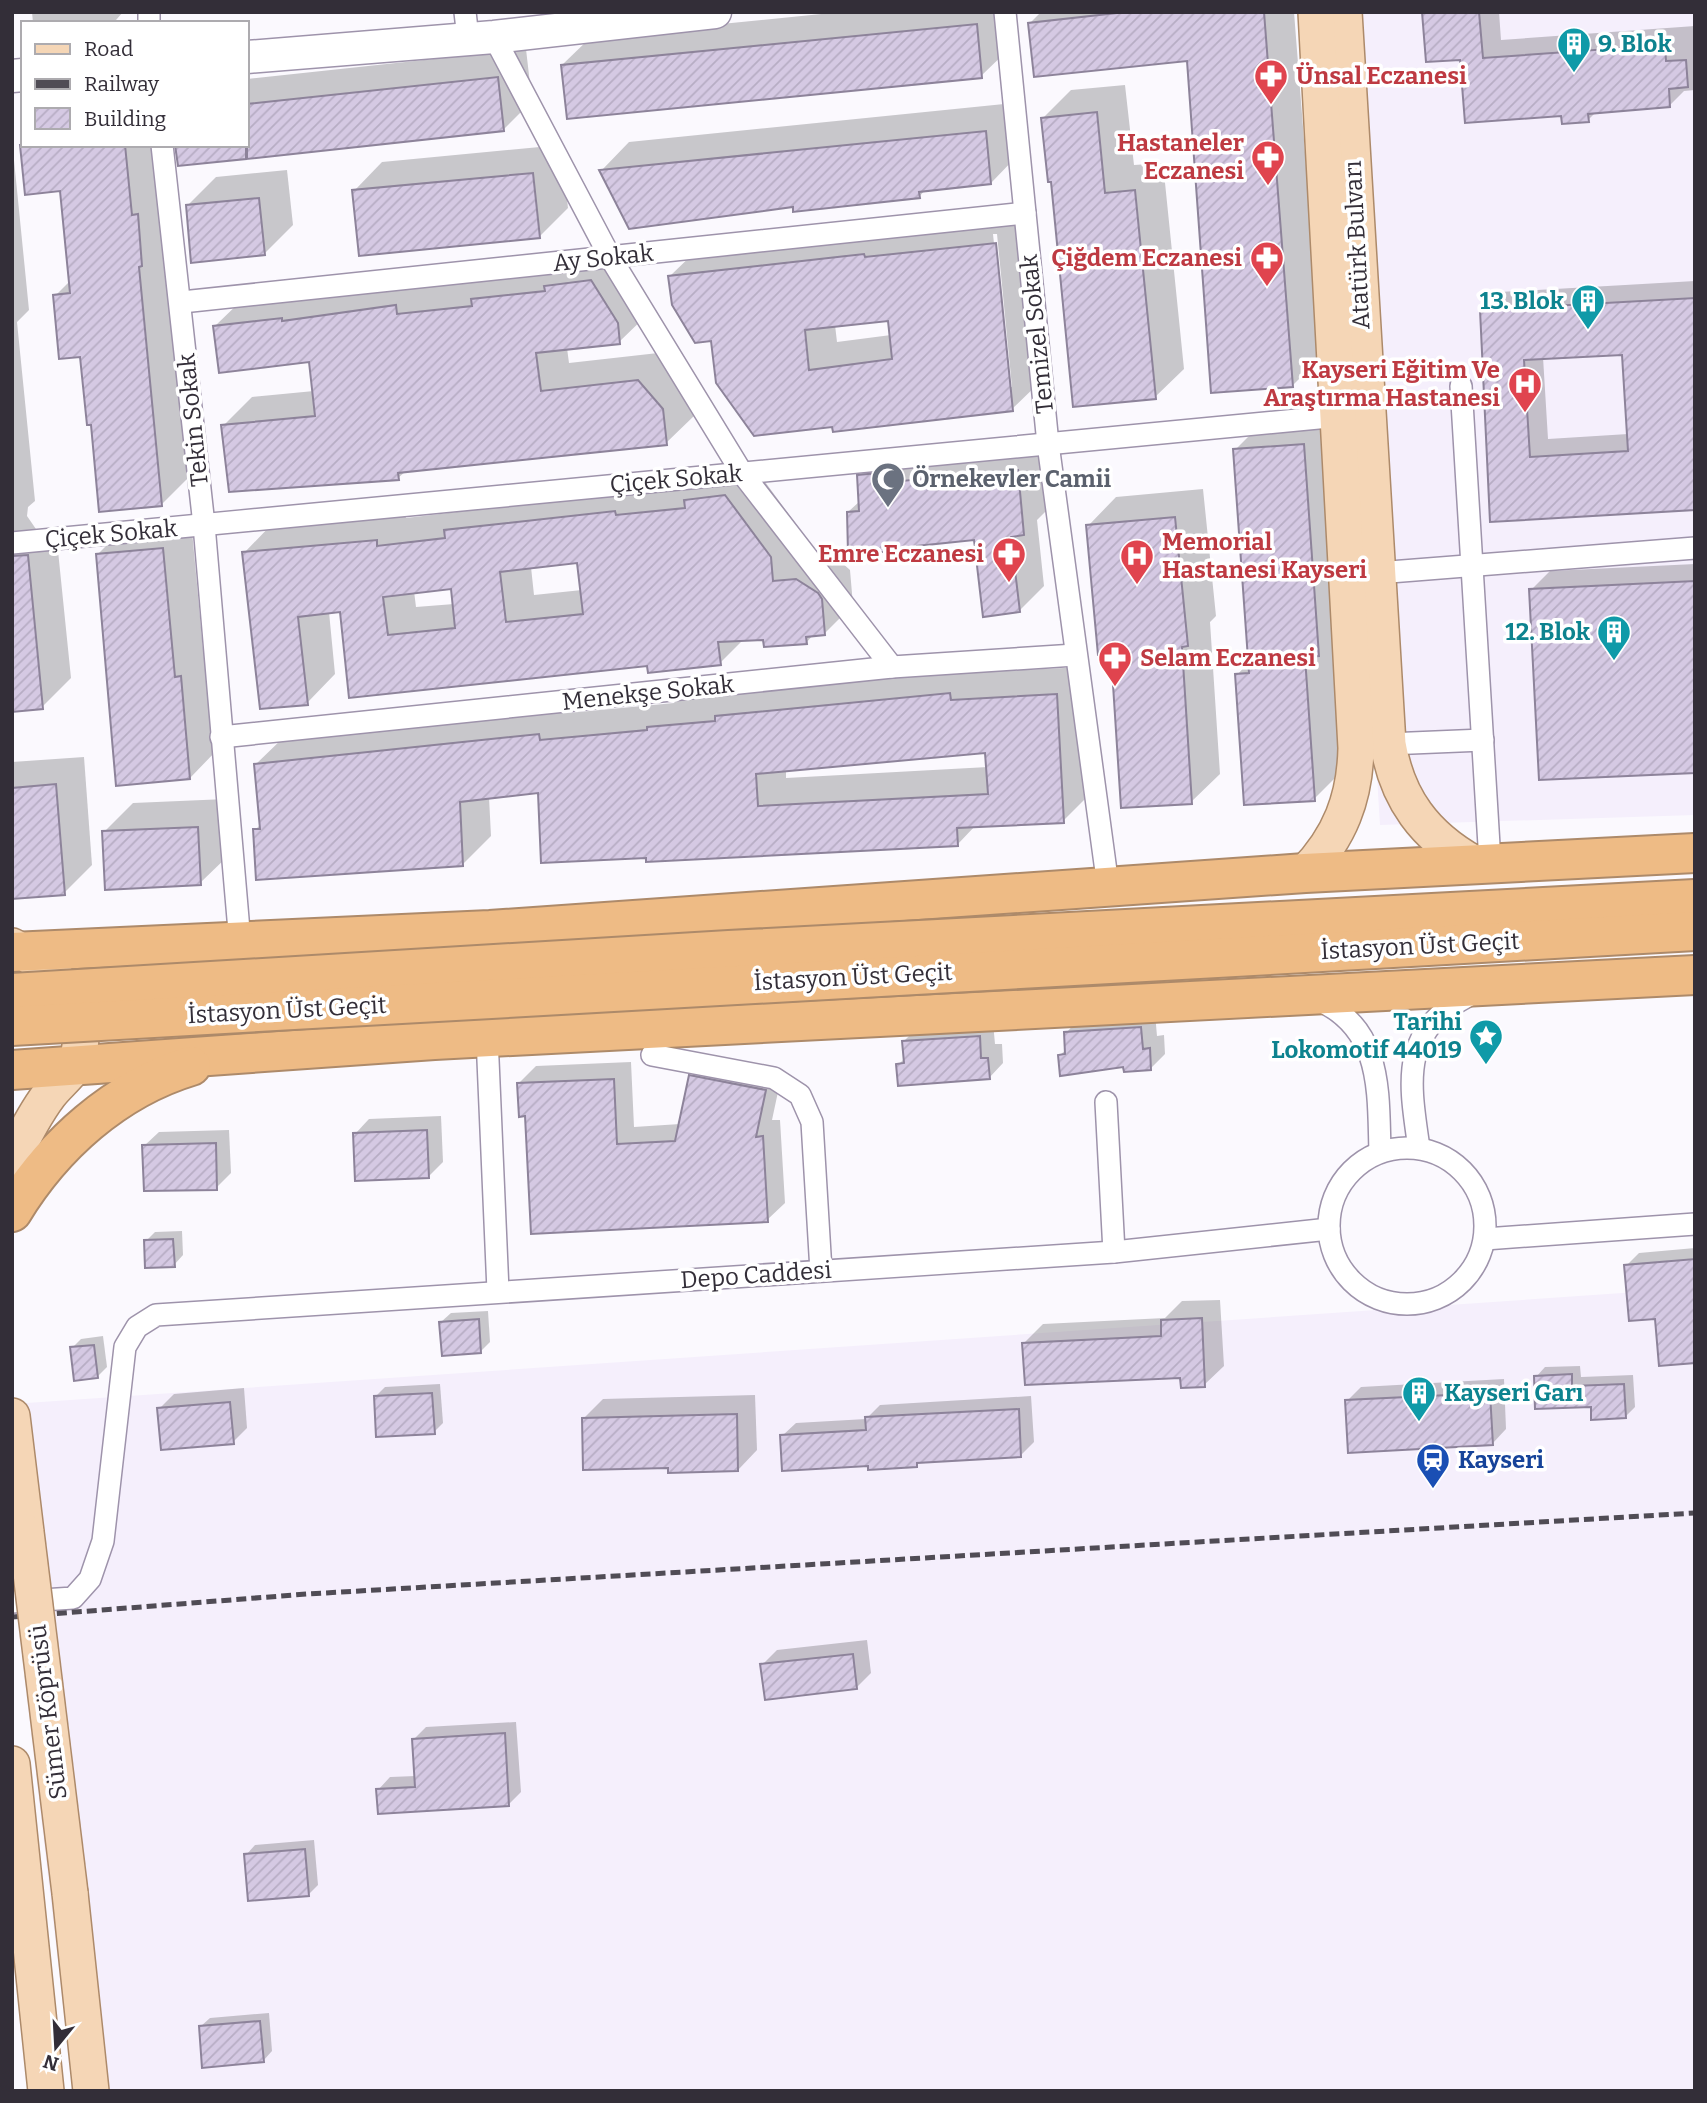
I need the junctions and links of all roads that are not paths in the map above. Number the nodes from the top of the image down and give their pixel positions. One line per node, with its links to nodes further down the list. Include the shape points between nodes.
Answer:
1 (715, 12): 5 (street)
2 (1005, 12): 8 (street, Temizel Sokak)
3 (1316, 12): 12 (main road, Atatürk Bulvarı)
4 (1344, 12): 19 (main road, Atatürk Bulvarı)
5 (476, 29): 6 (street); 9 (street)
6 (248, 57)
7 (162, 147): 10 (street, Tekin Sokak)
8 (1025, 214): 9 (street, Ay Sokak); 13 (street, Temizel Sokak)
9 (610, 257): 10 (street, Ay Sokak); 14 (street)
10 (181, 302): 15 (street, Tekin Sokak)
11 (1461, 386): 18 (street)
12 (1339, 416): 13 (street, Çiçek Sokak); 28 (main road, Atatürk Bulvarı, via 1356,772 1343,819)
13 (1048, 444): 14 (street, Çiçek Sokak); 20 (street, Temizel Sokak)
14 (742, 473): 15 (street, Çiçek Sokak); 21 (street)
15 (204, 525): 16 (street, Çiçek Sokak); 22 (street, Tekin Sokak)
16 (12, 543)
17 (1695, 548): 18 (street)
18 (1472, 565): 19 (street); 23 (street)
19 (1377, 573): 24 (main road, Atatürk Bulvarı)
20 (1075, 655): 21 (street, Menekşe Sokak); 30 (street, Temizel Sokak)
21 (892, 667): 22 (street, Menekşe Sokak)
22 (221, 737): 33 (street, Tekin Sokak)
23 (1483, 740): 24 (street); 27 (street)
24 (1388, 744): 27 (main road, Atatürk Bulvarı, via 1398,786 1415,814 1436,839)
25 (1695, 853): 26 (highway)
26 (1612, 856): 27 (highway); 36 (highway, via 1574,879 1561,917 1566,945 1574,957 1596,975)
27 (1482, 863): 28 (highway); 37 (highway, via 1510,876 1527,896 1535,920 1526,960)
28 (1305, 873): 29 (highway); 39 (highway, via 1270,894 1256,932 1270,972 1292,990)
29 (1172, 882): 30 (highway); 40 (highway, via 1210,894 1228,914 1236,938 1226,978 1218,989)
30 (1108, 886): 33 (highway, via 696,918)
31 (1695, 899): 38 (highway, İstasyon Üst Geçit, bridge)
32 (1695, 931): 41 (highway, İstasyon Üst Geçit, bridge)
33 (240, 942): 34 (highway)
34 (16, 950): 45 (main road, via 49,968 68,992 79,1021)
35 (1695, 975): 36 (highway)
36 (1613, 979): 37 (highway)
37 (1494, 985): 39 (highway); 48 (street, via 1453,1005 1432,1024 1417,1048 1409,1085)
38 (12, 993)
39 (1306, 994): 40 (highway); 49 (street, via 1345,1018 1373,1059)
40 (1194, 1000): 42 (highway)
41 (12, 1026)
42 (487, 1037): 43 (highway); 57 (street)
43 (250, 1052): 45 (highway); 51 (highway, via 184,1068 123,1098 69,1139)
44 (652, 1055): 56 (street, via 774,1077 800,1095 813,1122)
45 (76, 1065): 46 (highway); 50 (main road, via 39,1109)
46 (12, 1070)
47 (1106, 1102): 55 (street)
48 (1419, 1148): 49 (street); 54 (street, via 1448,1159 1471,1180 1484,1208)
49 (1380, 1152): 53 (street, via 1342,1182)
50 (12, 1160)
51 (12, 1212)
52 (1695, 1224): 54 (street)
53 (1329, 1229): 54 (street, via 1337,1261 1346,1275 1371,1295 1402,1304 1435,1300 1456,1287 1473,1269); 55 (street, Depo Caddesi)
54 (1485, 1239)
55 (1114, 1252): 56 (street, Depo Caddesi)
56 (821, 1271): 57 (street, Depo Caddesi)
57 (498, 1291): 59 (street, Depo Caddesi, via 182,1311 146,1320 125,1348 103,1541 90,1579 73,1598)
58 (12, 1416): 62 (main road, Sümer Köprüsü, bridge)
59 (12, 1602)
60 (12, 1764): 61 (main road, Sümer Köprüsü)
61 (46, 2091)
62 (91, 2091)

